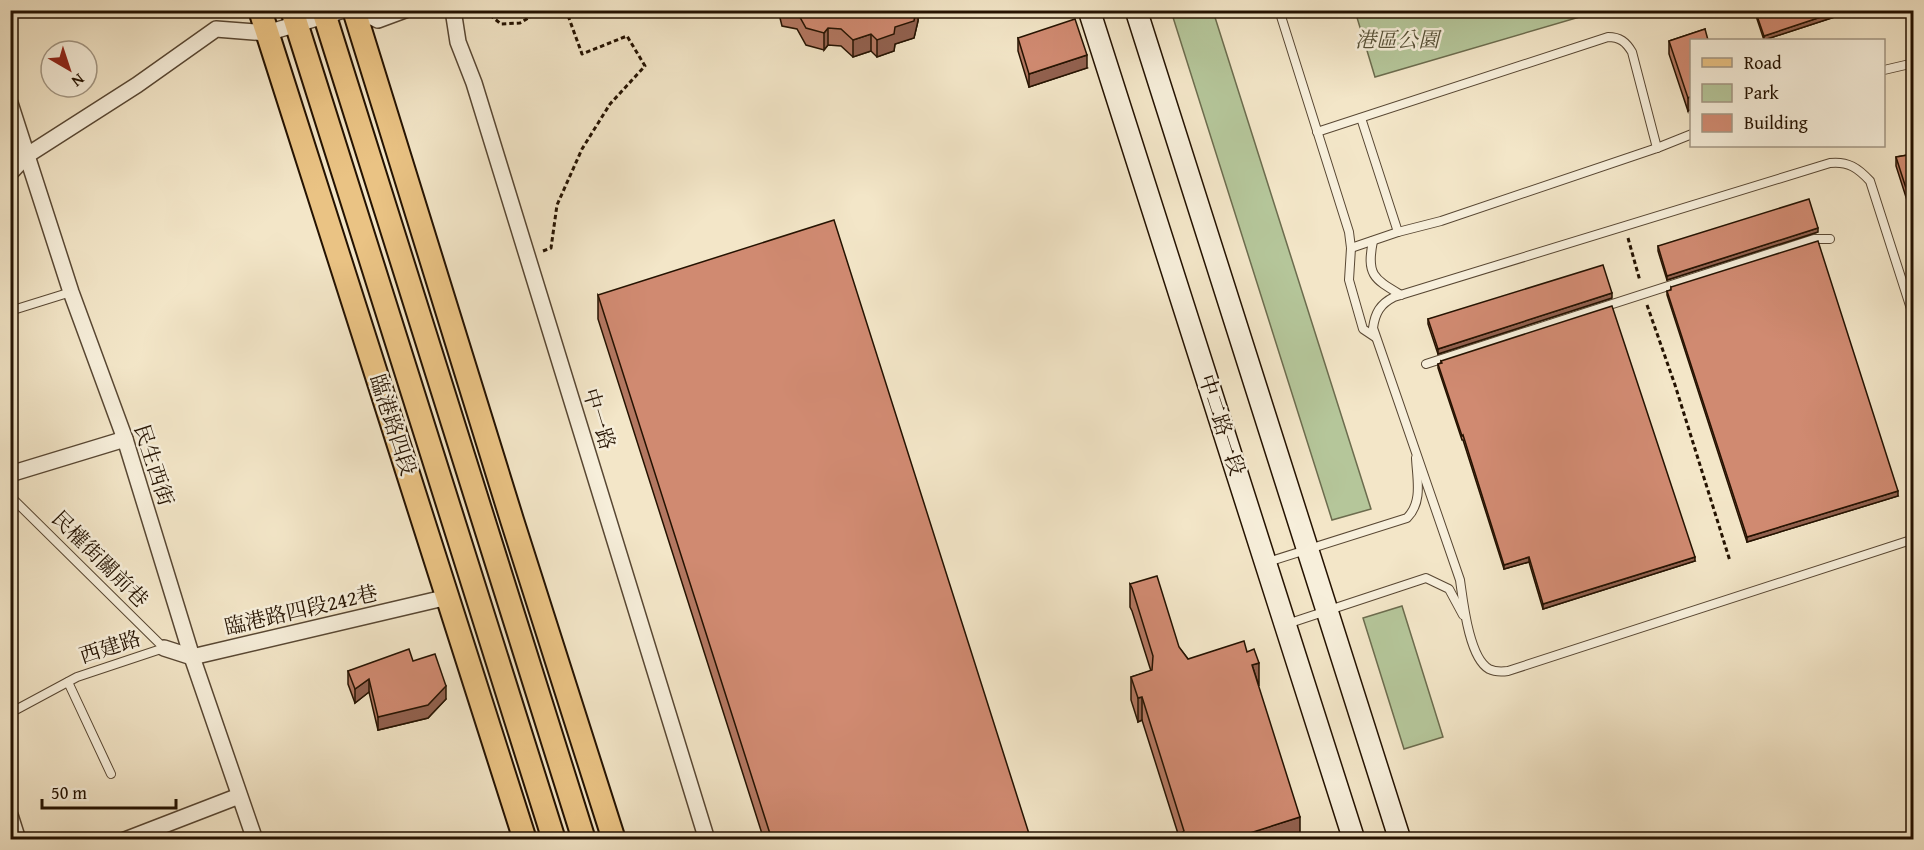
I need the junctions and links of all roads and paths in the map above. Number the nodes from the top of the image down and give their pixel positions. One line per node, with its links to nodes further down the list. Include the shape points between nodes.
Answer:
1 (260, 10): 14 (main road, 臨港路四段)
2 (354, 10): 62 (main road)
3 (359, 10): 4 (street, via 378,20)
4 (405, 10)
5 (453, 10): 29 (street, 中一路, via 458,42)
6 (542, 10): 12 (path, via 520,23 501,24)
7 (566, 10): 29 (path, via 582,54 627,36 645,66 610,104 582,149 557,205 550,248)
8 (1089, 10): 44 (street, 中二路一段)
9 (1136, 10): 42 (street, 中二路一段)
10 (1279, 10): 19 (lane)
11 (331, 12): 13 (street); 61 (main road)
12 (490, 15)
13 (294, 18): 14 (street); 60 (main road, 臨港路四段)
14 (267, 33): 22 (street, via 216,29); 45 (main road, 臨港路四段)
15 (1914, 63): 16 (lane)
16 (1885, 70)
17 (10, 103): 22 (street, 民生西街)
18 (1361, 117): 19 (lane); 21 (lane, via 1615,37 1632,52); 25 (lane)
19 (1317, 132): 28 (lane)
20 (1690, 135): 21 (lane)
21 (1657, 148): 25 (lane)
22 (26, 156): 23 (street); 30 (street, 民生西街)
23 (10, 173)
24 (1624, 227): 31 (path); 32 (lane); 34 (lane, via 1830,163 1851,164 1870,181)
25 (1398, 232): 27 (lane)
26 (1830, 240): 31 (lane, via 1814,239)
27 (1373, 241): 28 (lane); 32 (lane, via 1369,260 1372,273)
28 (1352, 248): 35 (lane, via 1349,280 1363,329)
29 (528, 258): 63 (street, 中一路)
30 (71, 292): 33 (lane); 37 (street, 民生西街)
31 (1644, 294): 36 (lane); 43 (path)
32 (1401, 295): 35 (lane, via 1387,300 1377,312)
33 (10, 311)
34 (1914, 318)
35 (1375, 337): 38 (lane)
36 (1426, 364)
37 (125, 440): 39 (street); 50 (street, 民生西街)
38 (1415, 447): 42 (lane, via 1418,498 1407,518); 47 (lane, via 1460,580)
39 (10, 474)
40 (10, 496): 49 (lane, 民權街關前巷)
41 (1914, 539): 47 (lane, via 1508,671 1498,672 1482,663)
42 (1308, 549): 44 (lane); 46 (street, 中二路一段)
43 (1730, 561)
44 (1266, 563): 48 (street, 中二路一段)
45 (448, 597): 50 (street, 臨港路四段242巷); 59 (main road, 臨港路四段)
46 (1328, 611): 47 (lane, via 1426,578 1449,590); 48 (lane); 65 (street, 中二路一段)
47 (1467, 621)
48 (1286, 624): 64 (street, 中二路一段)
49 (164, 648): 50 (street); 51 (lane, 西建路)
50 (192, 657): 54 (street, 民生西街)
51 (68, 682): 52 (lane, 西建路); 53 (lane, 西建路)
52 (10, 714)
53 (111, 774)
54 (239, 796): 57 (street); 58 (street, 民生西街)
55 (10, 815): 56 (street)
56 (18, 840)
57 (125, 840)
58 (255, 840)
59 (525, 840)
60 (554, 840)
61 (584, 840)
62 (614, 840)
63 (707, 840)
64 (1354, 840)
65 (1400, 840)

